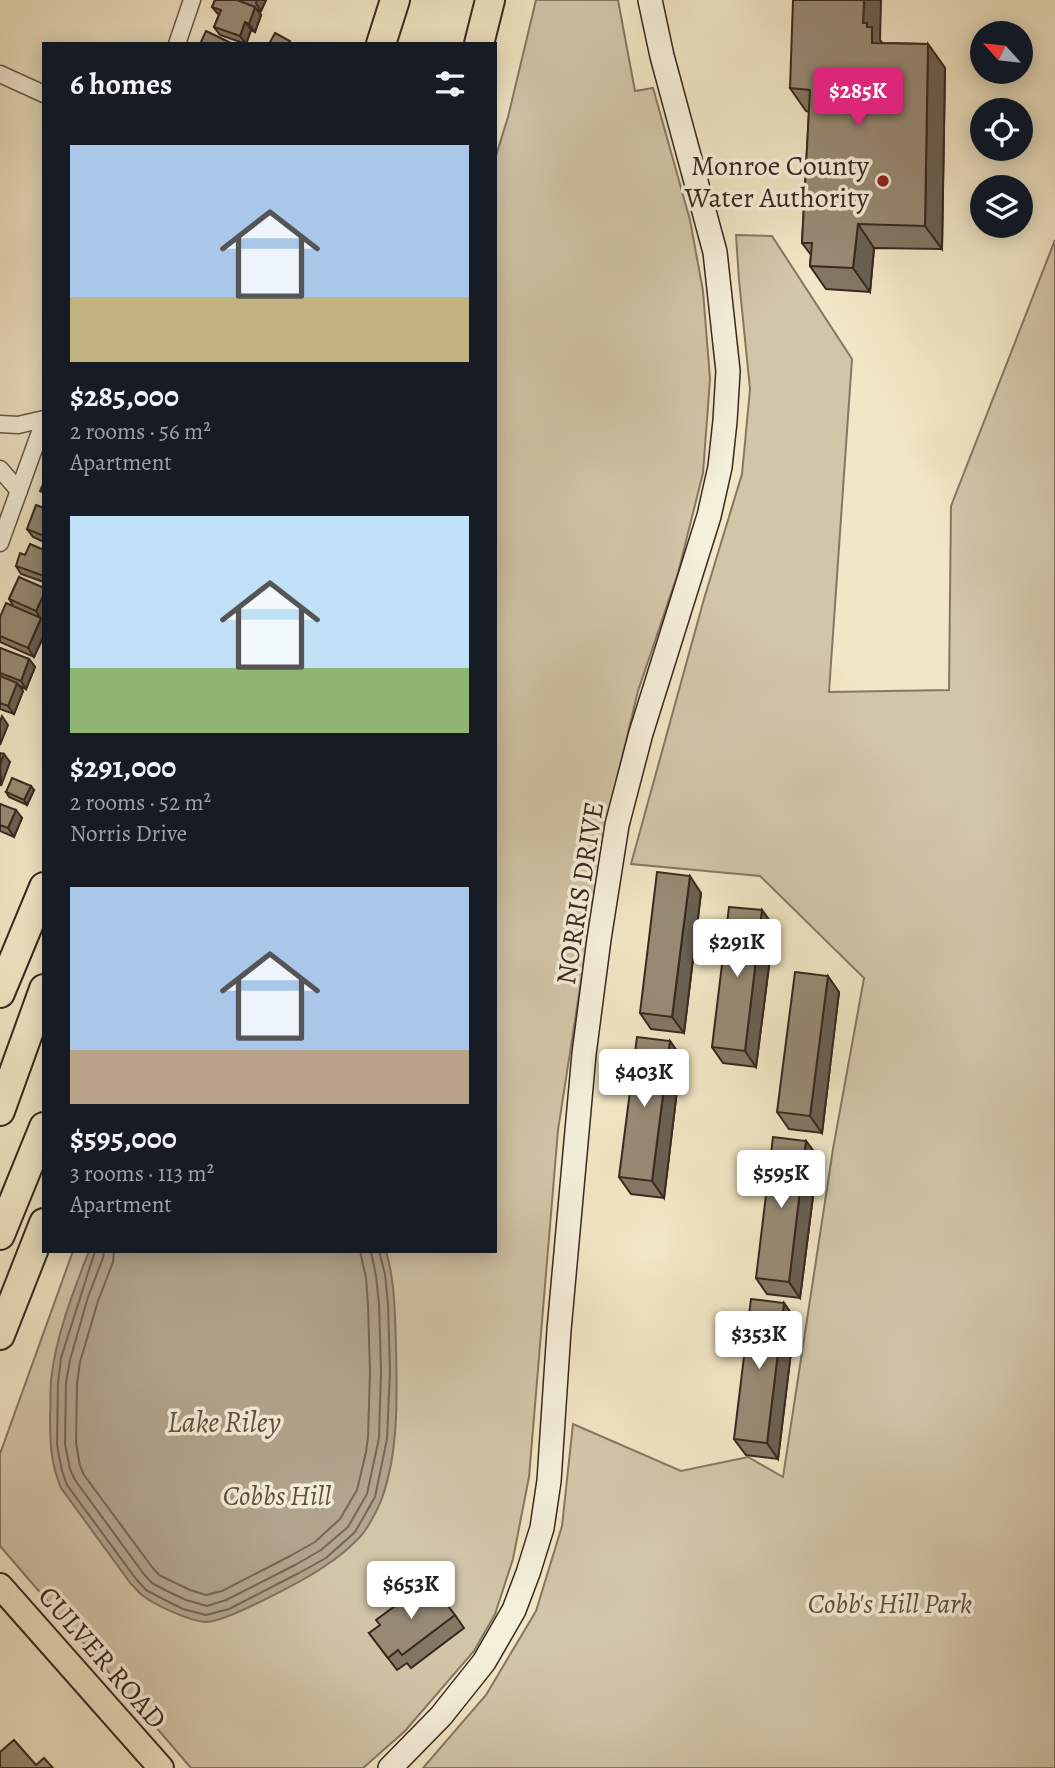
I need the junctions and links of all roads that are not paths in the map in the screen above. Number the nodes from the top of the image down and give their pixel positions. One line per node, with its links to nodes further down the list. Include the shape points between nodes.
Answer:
1 (192, 0): 5 (street)
2 (395, 0): 6 (highway)
3 (490, 0): 7 (highway)
4 (650, 0): 26 (street, NORRIS DRIVE, via 715,252 728,371 720,467 617,825 584,1054 550,1481 542,1528 514,1610 484,1662 441,1716)
5 (178, 42)
6 (382, 42)
7 (480, 42)
8 (0, 74): 9 (street)
9 (42, 93)
10 (42, 420): 11 (street)
11 (0, 424)
12 (42, 426): 14 (street)
13 (0, 470): 14 (street)
14 (19, 491): 15 (street)
15 (0, 543)
16 (42, 892): 17 (highway)
17 (0, 993)
18 (42, 995): 19 (highway)
19 (0, 1111)
20 (42, 1132): 22 (highway)
21 (42, 1228): 23 (highway)
22 (0, 1235)
23 (0, 1335)
24 (0, 1586): 25 (main road, CULVER ROAD)
25 (161, 1768)
26 (390, 1768)

